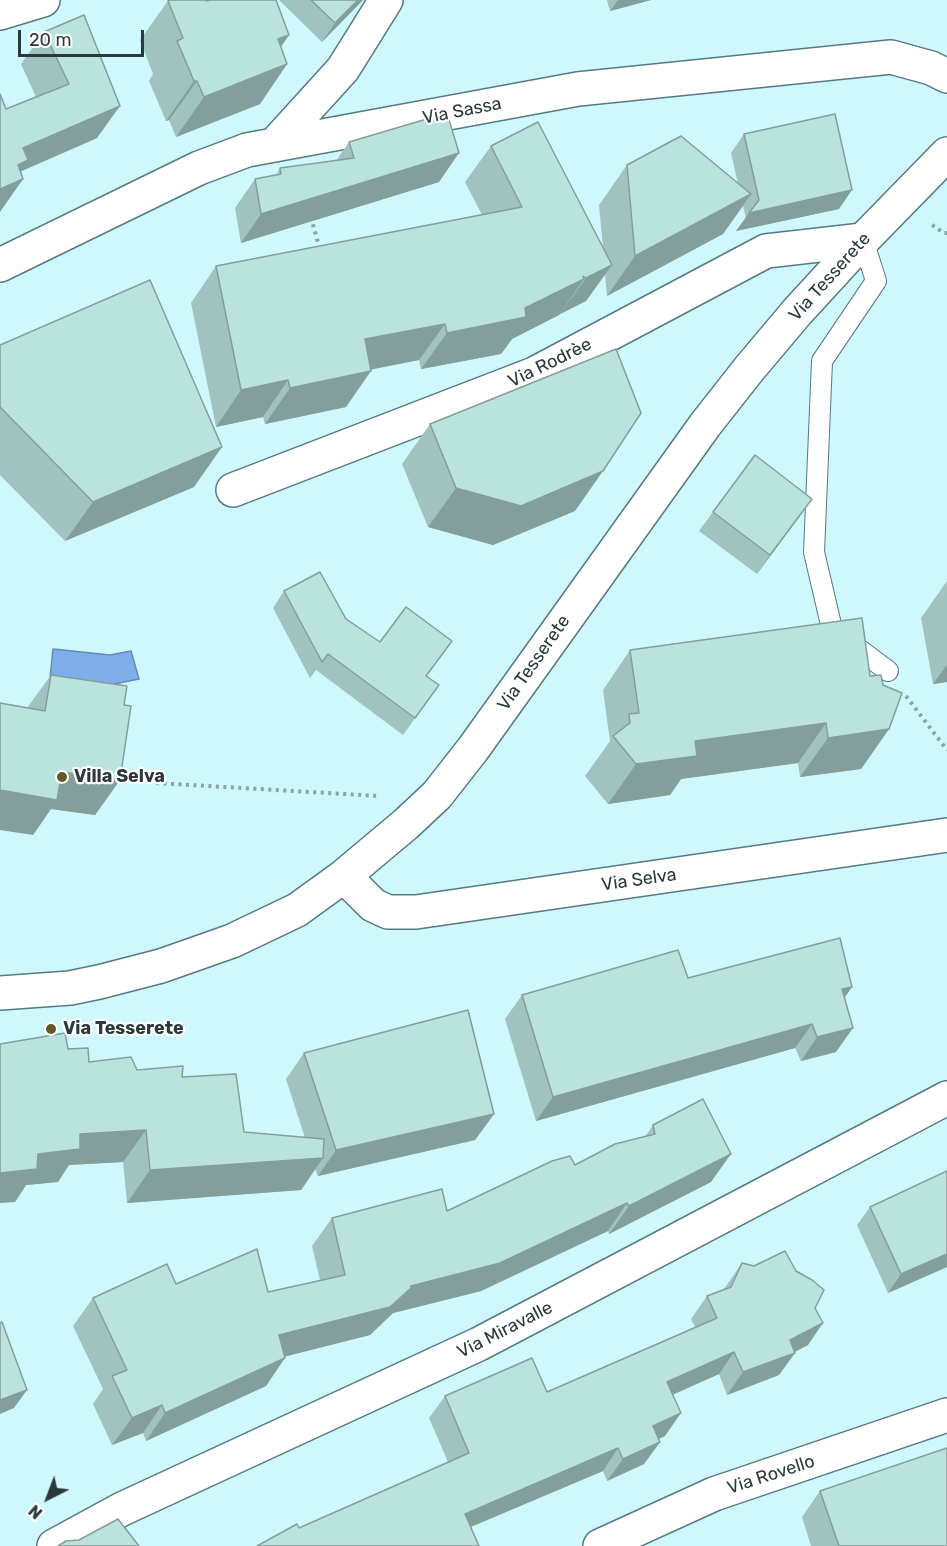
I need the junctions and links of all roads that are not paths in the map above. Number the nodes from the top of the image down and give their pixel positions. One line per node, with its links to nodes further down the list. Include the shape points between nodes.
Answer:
1 (43, 0): 3 (street)
2 (386, 0): 5 (street, via 343,69)
3 (0, 13)
4 (947, 76): 5 (street, Via Sassa, via 891,57 879,58 578,89)
5 (274, 145): 8 (street, Via Sassa, via 247,150 199,168)
6 (947, 154): 7 (street, Via Tesserete)
7 (863, 240): 9 (street, Via Rodrèe, via 766,250 534,374); 10 (lane, via 876,281 822,362 814,552 832,629); 12 (street, Via Tesserete, via 797,312 705,425 437,795)
8 (0, 265)
9 (233, 490)
10 (888, 671)
11 (947, 835): 12 (street, Via Selva, via 416,912 388,912 373,905)
12 (344, 876): 13 (street, Via Tesserete, via 297,910 232,941 161,966 70,988)
13 (0, 993)
14 (947, 1098): 16 (street, Via Miravalle, via 479,1344 122,1509)
15 (947, 1415): 17 (street, Via Rovello, via 714,1494)
16 (54, 1546)
17 (600, 1546)

